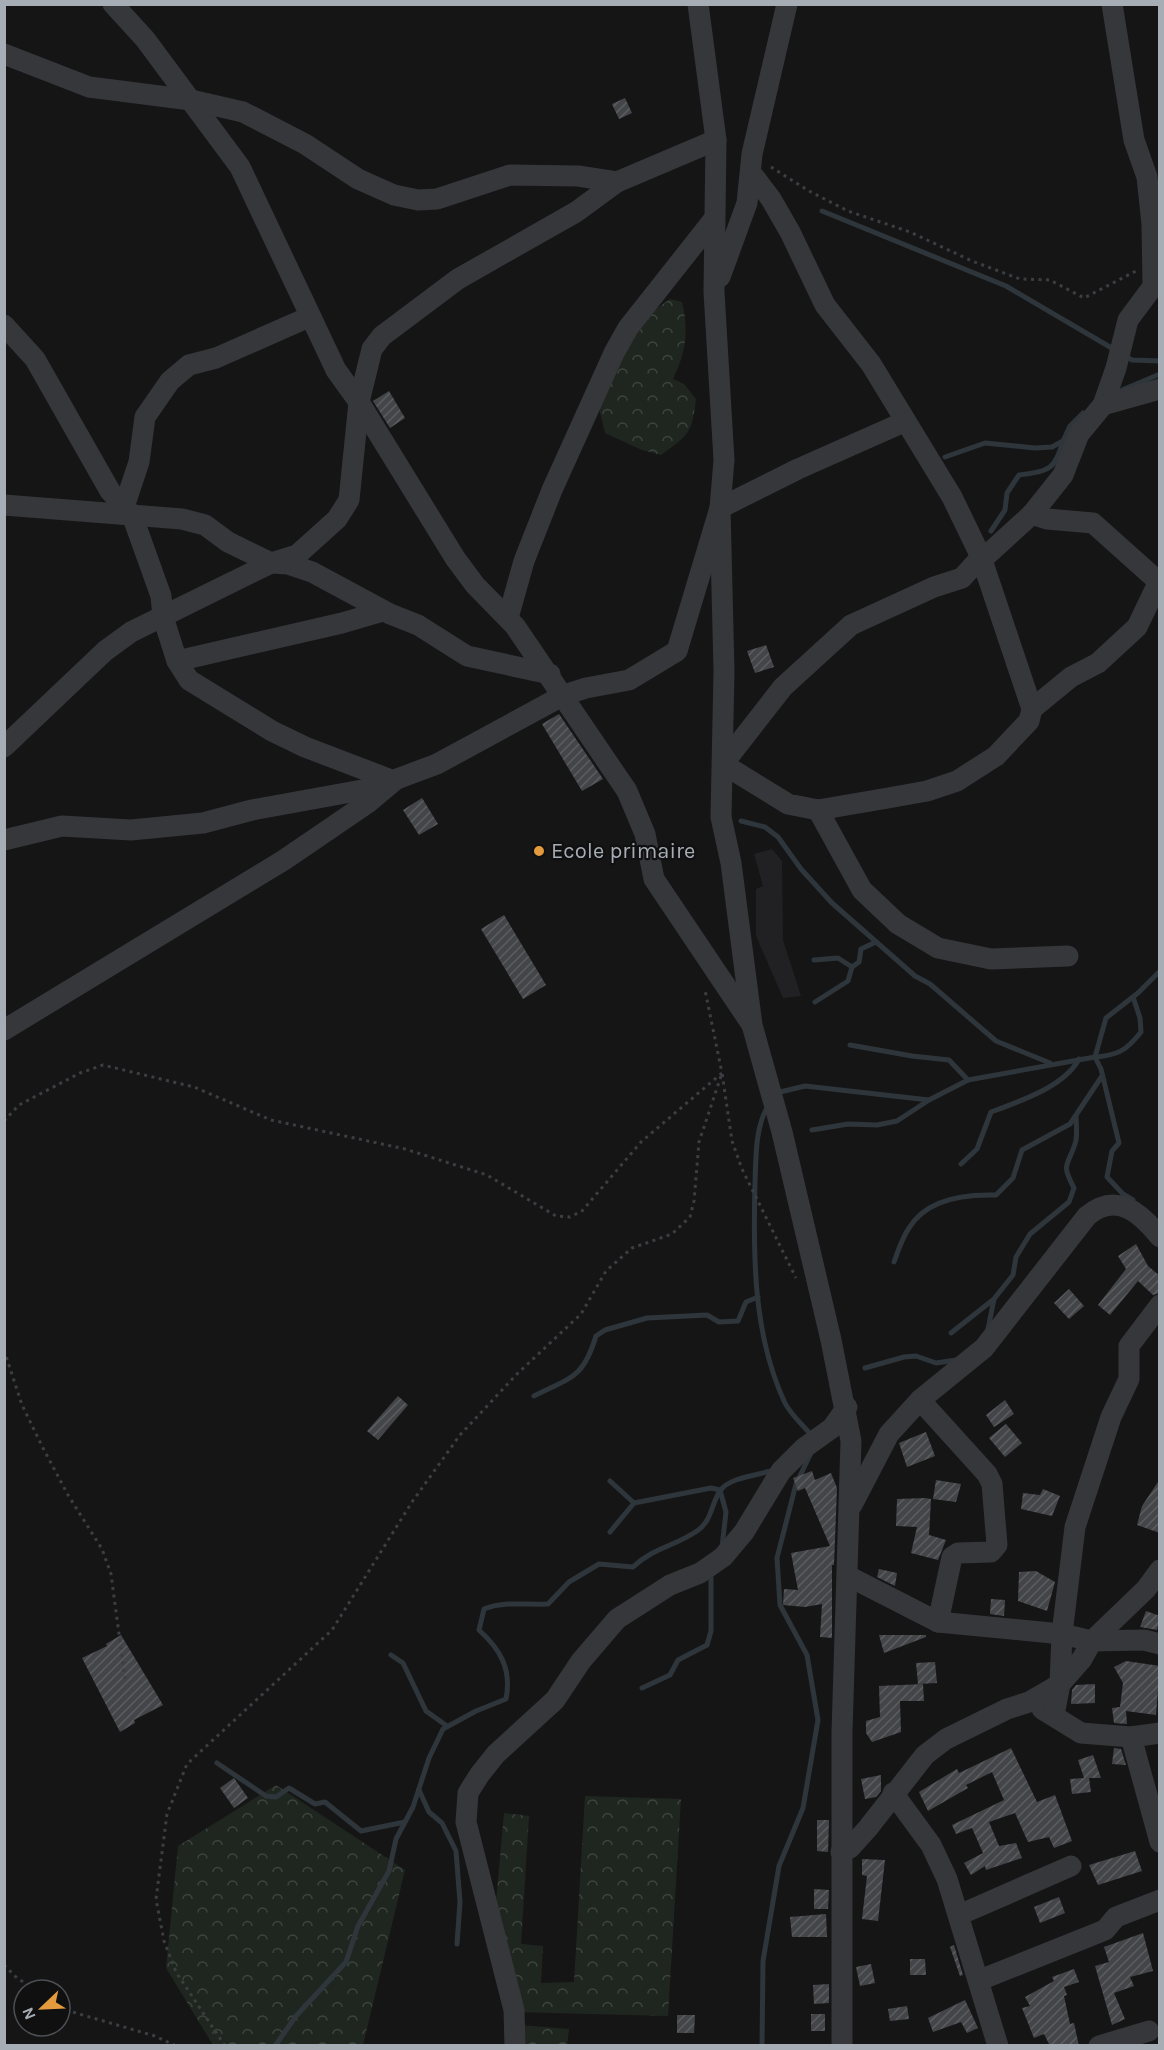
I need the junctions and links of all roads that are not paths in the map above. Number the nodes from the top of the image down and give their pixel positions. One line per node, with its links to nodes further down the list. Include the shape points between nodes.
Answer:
1 (113, 4): 6 (street)
2 (698, 4): 7 (street)
3 (787, 4): 8 (street)
4 (1112, 4): 11 (street, via 1134,140 1147,177)
5 (4, 54): 6 (street, via 89,87)
6 (191, 100): 9 (street, via 243,112 305,144 358,179 394,195 418,200 436,200 510,175 578,176); 13 (street, via 240,167)
7 (716, 140): 9 (street); 10 (street)
8 (752, 164): 12 (street, via 747,203); 18 (street, via 790,232 813,286 871,364)
9 (617, 182): 16 (street, via 576,212 458,279 382,336 372,349)
10 (714, 219): 12 (street); 28 (street, via 628,328 614,353 552,490 524,561)
11 (1155, 274): 17 (street, via 1128,320)
12 (714, 292): 20 (street, via 724,460)
13 (309, 317): 16 (street, via 336,370); 21 (street, via 216,358 189,365 170,381 145,417)
14 (4, 325): 21 (street, via 35,359 110,491)
15 (1160, 389): 17 (street)
16 (359, 402): 24 (street, via 348,500 337,519 319,537 297,555); 28 (street, via 455,558)
17 (1103, 405): 22 (street, via 1079,434 1064,475)
18 (904, 422): 20 (street); 23 (street, via 952,497)
19 (4, 505): 21 (street)
20 (720, 508): 31 (street, via 677,651 629,680); 34 (street)
21 (128, 510): 24 (street, via 205,525 228,542); 27 (street, via 161,596)
22 (1032, 514): 23 (street, via 986,556); 25 (street, via 1093,523)
23 (981, 556): 32 (street); 34 (street, via 962,578 851,625 783,687)
24 (271, 563): 26 (street, via 303,568); 27 (street)
25 (1159, 581): 32 (street, via 1137,627 1117,648 1071,677)
26 (383, 611): 29 (street); 30 (street, via 418,625 467,656)
27 (163, 617): 29 (street); 33 (street, via 131,632 105,651)
28 (508, 618): 30 (street)
29 (177, 661): 35 (street, via 194,685 243,715 305,747)
30 (550, 674): 31 (street)
31 (564, 695): 35 (street, via 437,764); 39 (street, via 627,791 645,834 654,879 661,892)
32 (1032, 709): 36 (street, via 1029,721 996,756 957,781 927,791)
33 (4, 747)
34 (723, 764): 36 (street, via 788,804); 39 (street, via 721,817 731,863)
35 (394, 781): 37 (street, via 203,823 131,830 62,826); 40 (street, via 284,860)
36 (818, 810): 38 (street, via 862,890 898,924 938,948 992,959)
37 (4, 840)
38 (1068, 956)
39 (752, 1025): 44 (street)
40 (4, 1030)
41 (1160, 1237): 43 (street, via 1125,1207 1113,1203 1100,1205 1069,1237 984,1348)
42 (1160, 1305): 50 (street, via 1129,1346 1129,1379 1075,1527)
43 (920, 1400): 45 (street, via 889,1434); 49 (street, via 993,1484 997,1545 991,1552 958,1553 952,1557)
44 (847, 1407): 45 (street, via 852,1449); 66 (street, via 832,1428 781,1471 744,1532 723,1557 617,1619 581,1660 555,1700 496,1754 468,1793 466,1822 514,2010)
45 (850, 1508): 47 (street)
46 (1160, 1570): 48 (street)
47 (848, 1576): 49 (street); 60 (street)
48 (1153, 1589): 51 (street)
49 (938, 1622): 50 (street)
50 (1062, 1634): 51 (street); 53 (street)
51 (1092, 1641): 52 (street, via 1144,1640); 53 (street)
52 (1160, 1644)
53 (1060, 1684): 54 (street); 55 (street)
54 (1029, 1702): 55 (street); 58 (street, via 946,1739 925,1755)
55 (1054, 1716): 57 (street, via 1081,1733)
56 (1160, 1733): 57 (street)
57 (1131, 1737): 59 (street)
58 (893, 1793): 60 (street, via 868,1828); 63 (street, via 931,1845)
59 (1160, 1842)
60 (841, 1852): 67 (street)
61 (1071, 1866): 63 (street)
62 (1160, 1900): 64 (street, via 1116,1917 1105,1930)
63 (959, 1915): 64 (street)
64 (980, 1980): 68 (street)
65 (1149, 2031): 69 (street)
66 (515, 2046)
67 (842, 2046)
68 (998, 2046)
69 (1099, 2046)

